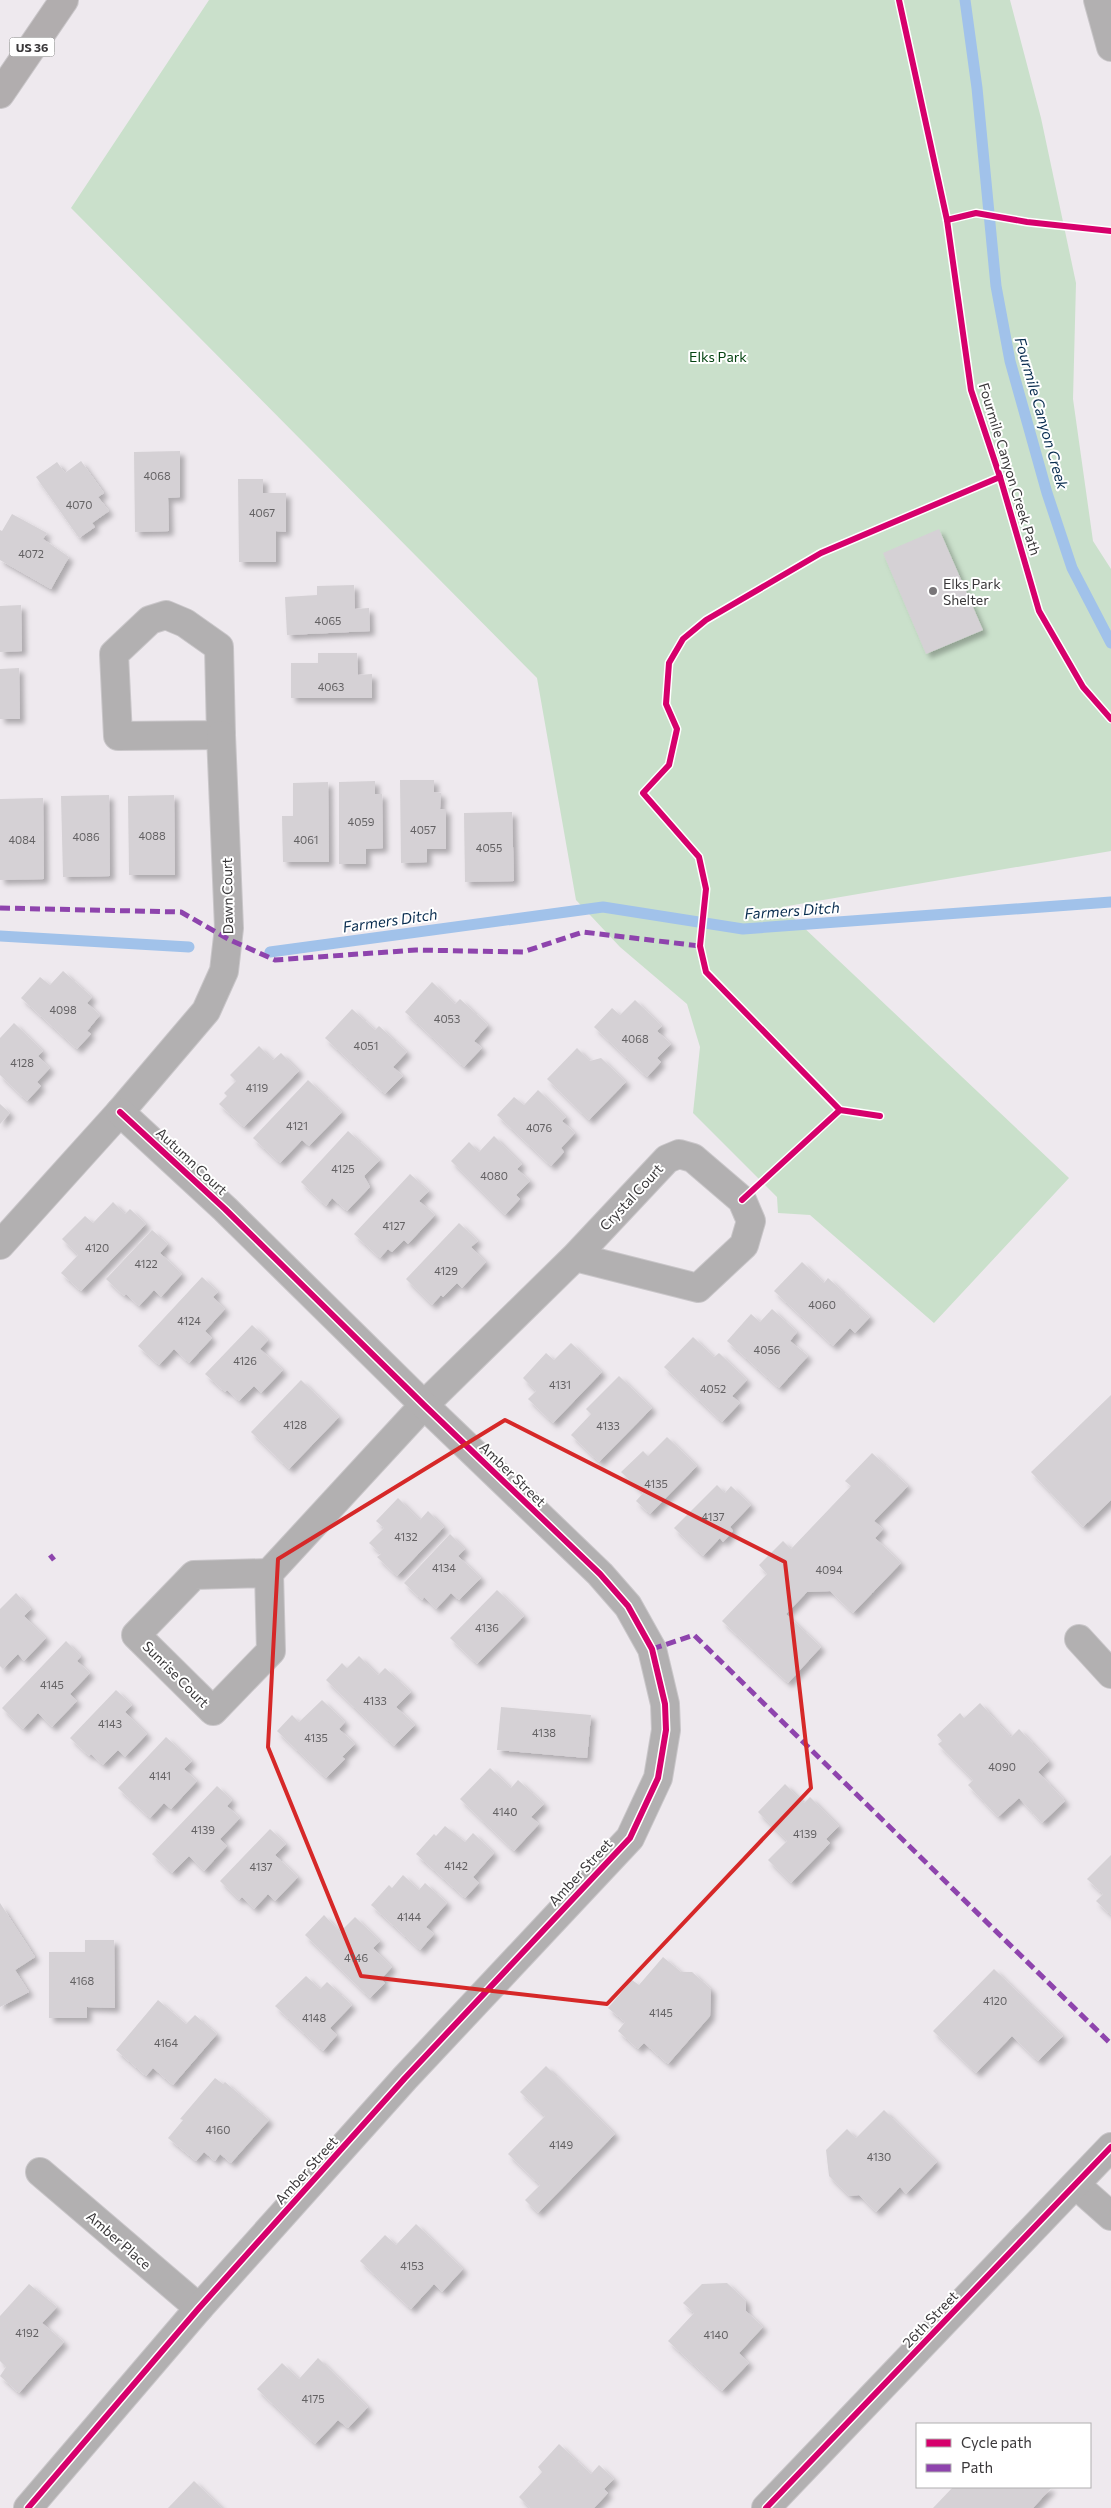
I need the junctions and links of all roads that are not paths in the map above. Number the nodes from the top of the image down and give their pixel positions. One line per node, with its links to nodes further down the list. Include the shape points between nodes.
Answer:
1 (64, 0): 4 (highway, US 36)
2 (1098, 0): 3 (street)
3 (1111, 47)
4 (0, 94)
5 (221, 735): 5 (street, Dawn Court, via 219,647 185,623 166,615 150,620 114,654 118,736); 6 (street, Dawn Court, via 229,928 224,971 206,1011)
6 (120, 1112): 7 (street, Autumn Court); 8 (street)
7 (246, 1230): 10 (street, Amber Street)
8 (0, 1246)
9 (575, 1256): 9 (street, Crystal Court, via 698,1288 744,1245 751,1221 742,1200 693,1158 679,1154 667,1159); 10 (street, Crystal Court)
10 (424, 1405): 11 (street); 18 (street, Amber Street, via 600,1574 628,1606 652,1649 665,1704 666,1730 658,1778 630,1838 404,2078)
11 (269, 1573): 11 (street, Sunrise Court, via 194,1575 136,1635 213,1711 271,1651)
12 (1079, 1639): 13 (street)
13 (1111, 1674)
14 (1111, 2147): 16 (street, 26th Street)
15 (40, 2172): 18 (street, Amber Place)
16 (1076, 2185): 17 (street); 20 (street, 26th Street)
17 (1111, 2216)
18 (199, 2308): 19 (street, Amber Street)
19 (28, 2508)
20 (766, 2508)

